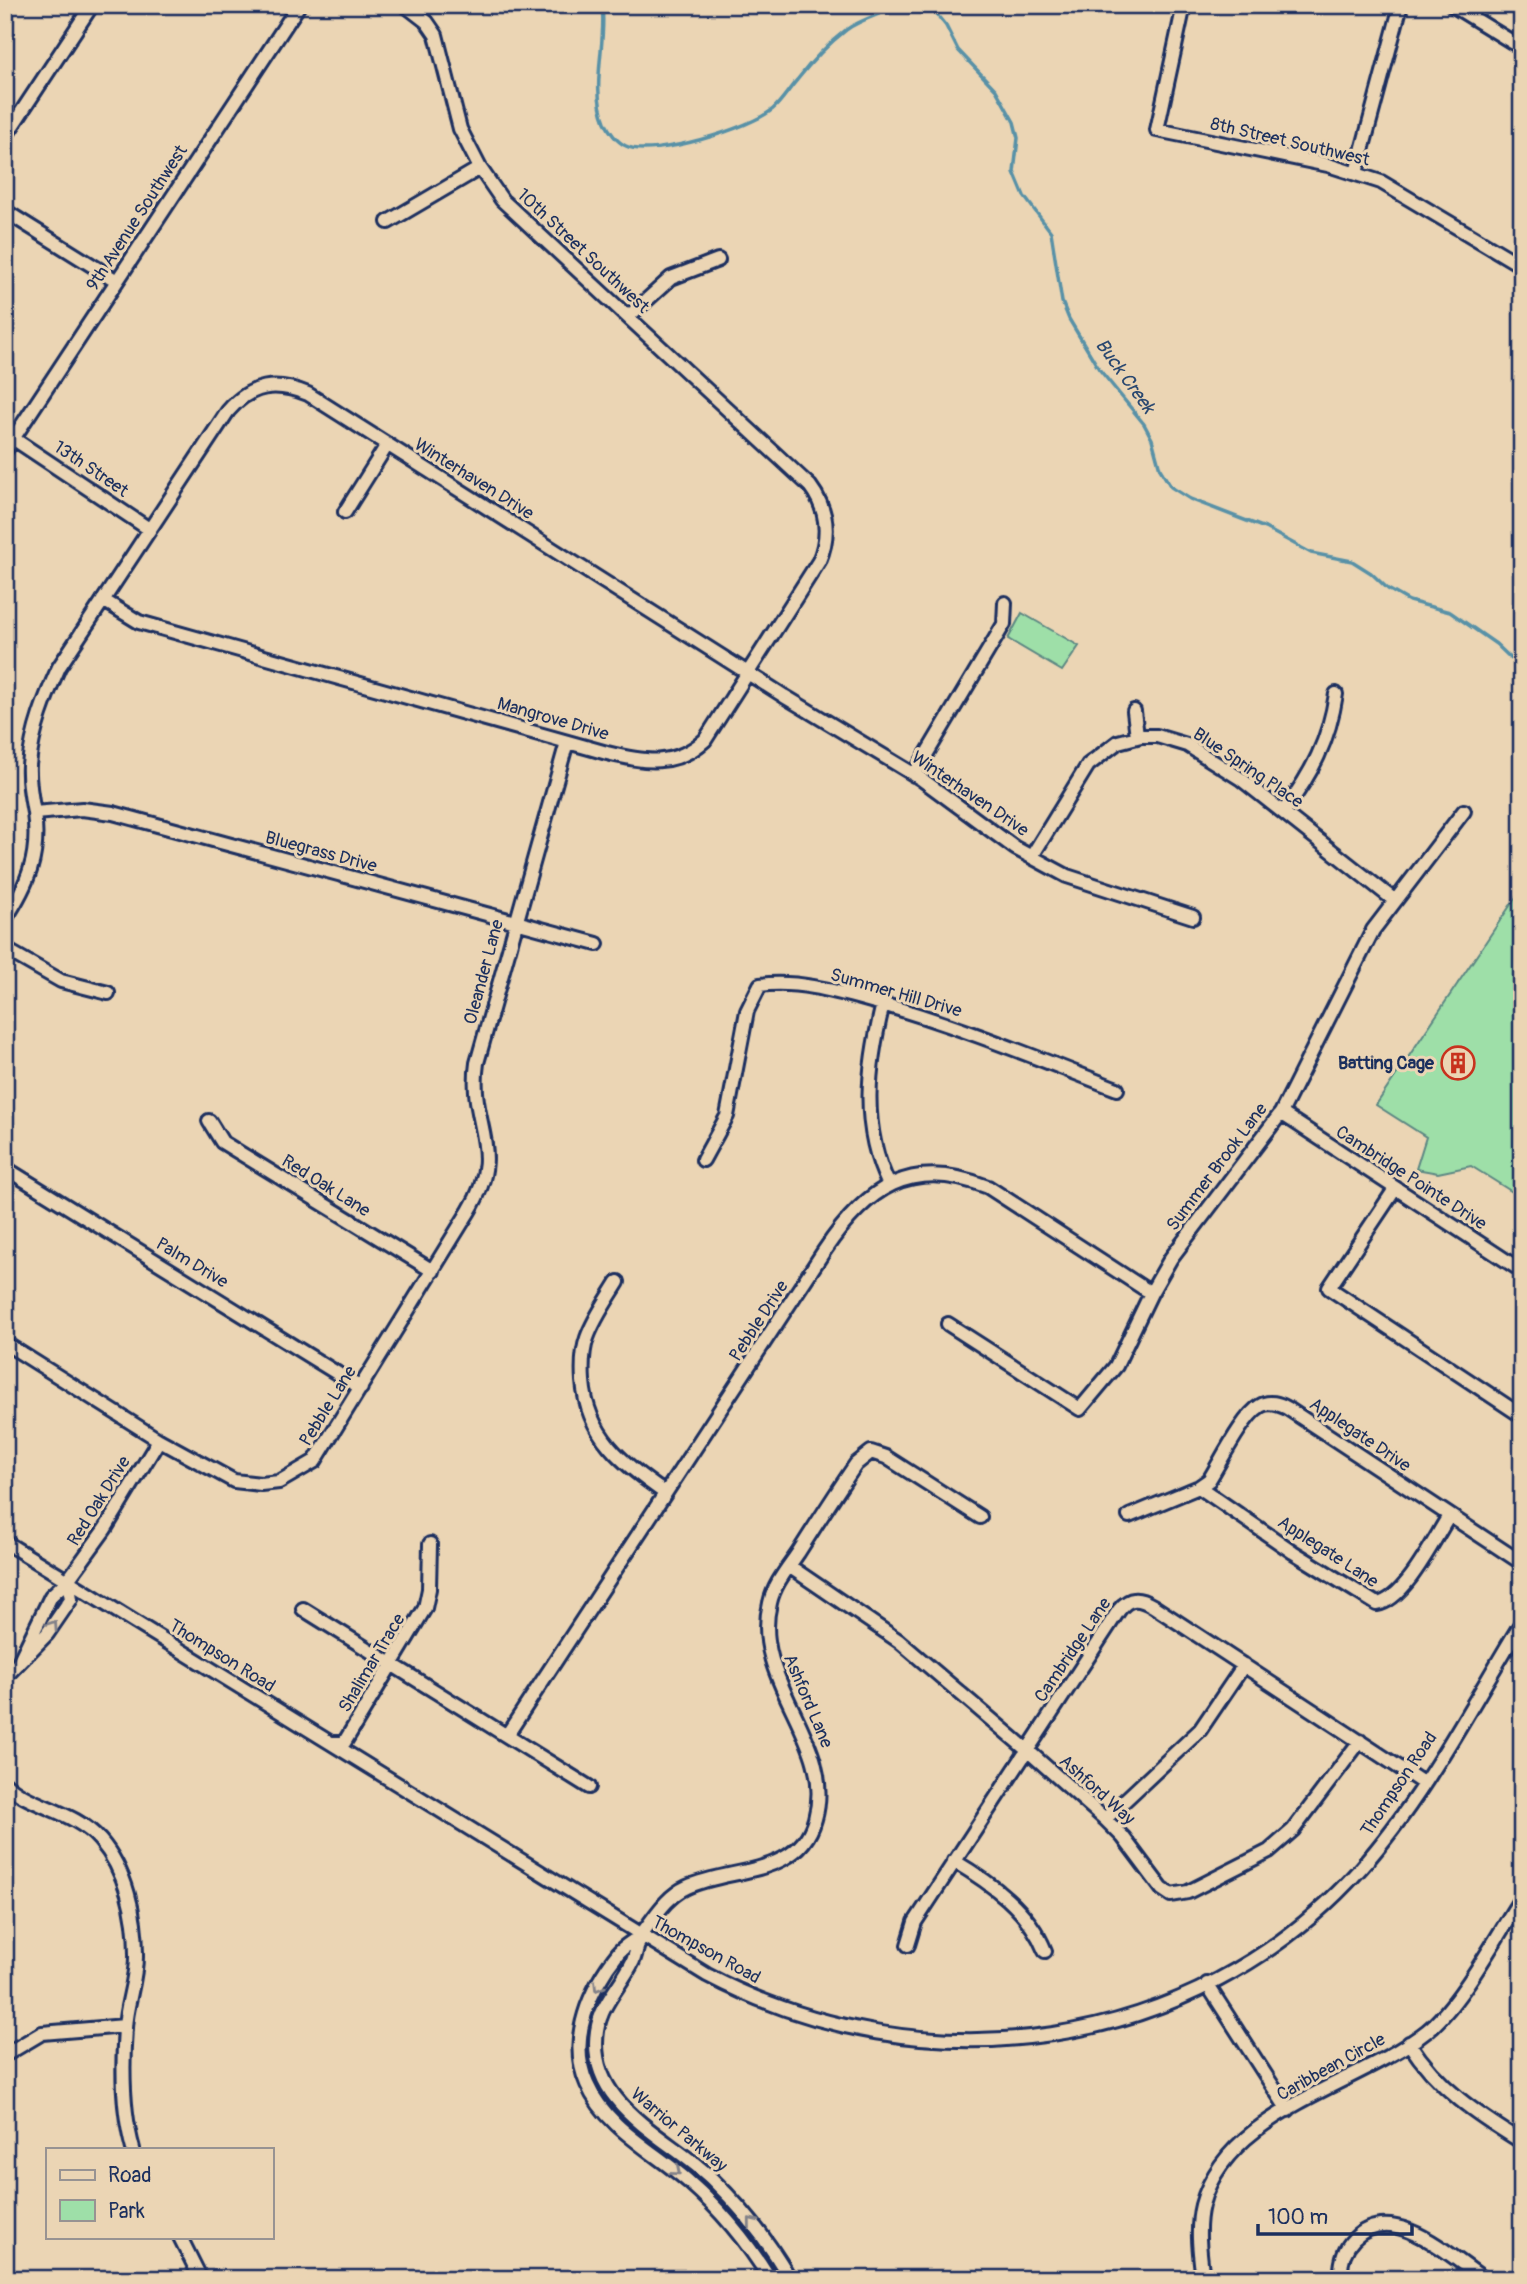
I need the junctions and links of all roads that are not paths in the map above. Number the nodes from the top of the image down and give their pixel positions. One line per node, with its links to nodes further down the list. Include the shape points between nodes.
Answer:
1 (92, 5): 8 (street)
2 (299, 5): 15 (street, 9th Avenue Southwest)
3 (405, 5): 9 (street, 10th Street Southwest, via 436,35 460,129)
4 (1184, 5): 10 (street, 8th Street Southwest, via 1157,130)
5 (1401, 5): 10 (street)
6 (1452, 5): 7 (street)
7 (1522, 48)
8 (5, 137)
9 (480, 168): 12 (street); 16 (street, 10th Street Southwest, via 515,214)
10 (1356, 173): 14 (street, 8th Street Southwest, via 1397,190)
11 (5, 211): 15 (street)
12 (388, 222)
13 (718, 260): 16 (street, via 671,278)
14 (1522, 266)
15 (117, 281): 17 (street, 9th Avenue Southwest)
16 (628, 317): 20 (street, 10th Street Southwest)
17 (14, 439): 19 (street, 9th Avenue Southwest); 22 (street, 13th Street)
18 (387, 445): 21 (street); 22 (street, Winterhaven Drive, via 308,394 281,386 257,388 228,411); 25 (street, Winterhaven Drive)
19 (5, 451)
20 (804, 480): 25 (street, Mangrove Drive, via 820,502 826,544 810,578)
21 (345, 513)
22 (149, 529): 23 (street, Winterhaven Drive)
23 (103, 600): 29 (street, Mangrove Drive, via 139,622); 33 (street, Winterhaven Drive, via 60,667 42,709 29,762)
24 (1005, 603): 30 (street, via 1004,624)
25 (749, 673): 29 (street, Mangrove Drive, via 705,740 682,757 642,761); 30 (street, Winterhaven Drive)
26 (1336, 694): 31 (street, via 1323,750)
27 (1134, 711): 28 (street)
28 (1137, 736): 31 (street, Blue Spring Place, via 1188,746); 34 (street, via 1118,742 1088,765)
29 (567, 742): 38 (street, Oleander Lane)
30 (914, 775): 34 (street, Winterhaven Drive)
31 (1284, 811): 35 (street, Blue Spring Place)
32 (1464, 811): 35 (street, Summer Brook Lane)
33 (34, 813): 37 (street, Winterhaven Drive, via 35,860); 38 (street, Bluegrass Drive, via 82,808 113,813)
34 (1032, 856): 36 (street, Winterhaven Drive, via 1067,876)
35 (1394, 900): 44 (street, Summer Brook Lane, via 1355,959)
36 (1193, 917)
37 (5, 919)
38 (515, 924): 39 (street, Bluegrass Drive); 50 (street, Oleander Lane, via 477,1063 474,1095 488,1157)
39 (597, 944)
40 (5, 949): 41 (street, via 61,981)
41 (108, 993)
42 (883, 1004): 43 (street, Summer Hill Drive); 46 (street, Summer Hill Drive, via 800,986 760,985 747,1011 727,1116); 48 (street, via 871,1061 869,1106 874,1146)
43 (1117, 1089)
44 (1281, 1113): 49 (street, Cambridge Pointe Drive); 54 (street, Summer Brook Lane, via 1181,1245)
45 (209, 1121): 51 (street, Red Oak Lane, via 222,1142)
46 (703, 1160)
47 (5, 1168): 57 (street, Palm Drive)
48 (889, 1185): 54 (street, Pebble Drive, via 934,1175 988,1187); 61 (street, Pebble Drive, via 864,1201 841,1227)
49 (1395, 1189): 52 (street, Cambridge Pointe Drive); 58 (street, via 1329,1289)
50 (469, 1212): 51 (street, Pebble Lane)
51 (433, 1271): 57 (street, Pebble Lane)
52 (1522, 1271)
53 (618, 1282): 61 (street, via 596,1317 584,1348 586,1404 600,1437 614,1454)
54 (1151, 1293): 55 (street, Summer Brook Lane, via 1116,1366 1080,1409)
55 (948, 1324)
56 (5, 1343): 59 (street, Pebble Lane)
57 (361, 1388): 59 (street, Pebble Lane, via 315,1461 279,1482 234,1482)
58 (1522, 1416)
59 (159, 1440): 69 (street, Red Oak Drive)
60 (1199, 1487): 62 (street); 63 (street, Applegate Drive, via 1209,1480 1249,1417 1259,1406 1273,1403); 63 (street, Applegate Lane, via 1377,1604 1391,1599 1402,1587)
61 (665, 1493): 77 (street, Pebble Drive)
62 (1129, 1516)
63 (1449, 1516): 67 (street, Applegate Drive)
64 (979, 1517): 68 (street, Ashford Lane, via 871,1452 856,1464)
65 (5, 1542): 69 (street, Thompson Road)
66 (430, 1545): 74 (street, Shalimar Trace, via 428,1600)
67 (1522, 1563)
68 (789, 1566): 80 (street, Ashford Way, via 900,1641); 87 (street, Ashford Lane, via 772,1595 766,1640 773,1668 818,1769 815,1821 800,1847 785,1858 675,1894)
69 (68, 1580): 76 (street, via 71,1599 47,1634); 79 (street, Thompson Road)
70 (303, 1609): 74 (street)
71 (1522, 1622): 72 (street, Thompson Road)
72 (1510, 1642): 73 (street); 82 (street, Thompson Road)
73 (1522, 1650)
74 (394, 1663): 77 (street); 79 (street, Shalimar Trace, via 344,1743)
75 (1244, 1665): 78 (street, Cambridge Lane); 80 (street, Cambridge Lane, via 1140,1598 1126,1602); 84 (street, via 1200,1730)
76 (5, 1676)
77 (507, 1735): 83 (street)
78 (1360, 1741): 82 (street, Cambridge Lane); 84 (street, Ashford Way, via 1287,1835 1269,1851 1180,1895 1162,1889)
79 (331, 1743): 87 (street, Thompson Road)
80 (1027, 1750): 84 (street, Ashford Way); 85 (street, Cambridge Lane)
81 (5, 1783): 91 (street, via 85,1825 120,1868 136,1955)
82 (1423, 1783): 90 (street, Thompson Road, via 1380,1846 1331,1898 1262,1953)
83 (589, 1787)
84 (1105, 1818)
85 (954, 1861): 88 (street, Cambridge Lane, via 915,1922); 89 (street, via 1012,1903 1038,1934)
86 (1522, 1897): 92 (street, Caribbean Circle, via 1443,2015)
87 (641, 1935): 90 (street, Thompson Road, via 760,2000 830,2024 903,2038 983,2042 1060,2034 1130,2016); 99 (street, Warrior Parkway, one-way to 99, via 620,1952 582,2021 580,2052 586,2083 612,2120 711,2203 740,2234); 100 (street, Warrior Parkway, one-way to 87, via 766,2240 726,2194 626,2110 605,2084 597,2057 599,2019 633,1961)
88 (908, 1945)
89 (1045, 1951)
90 (1207, 1984): 94 (street)
91 (125, 2026): 93 (street, via 42,2033); 96 (street, via 123,2116)
92 (1409, 2043): 94 (street, Caribbean Circle); 95 (street, via 1453,2097)
93 (5, 2055)
94 (1288, 2110): 101 (street, Caribbean Circle, via 1241,2142 1211,2181 1199,2234)
95 (1522, 2143)
96 (133, 2148)
97 (180, 2238): 98 (street)
98 (201, 2279)
99 (770, 2279)
100 (790, 2279)
101 (1203, 2279)
102 (1341, 2279): 103 (street, via 1342,2259 1351,2242 1368,2229 1386,2225 1412,2232)
103 (1484, 2279)

